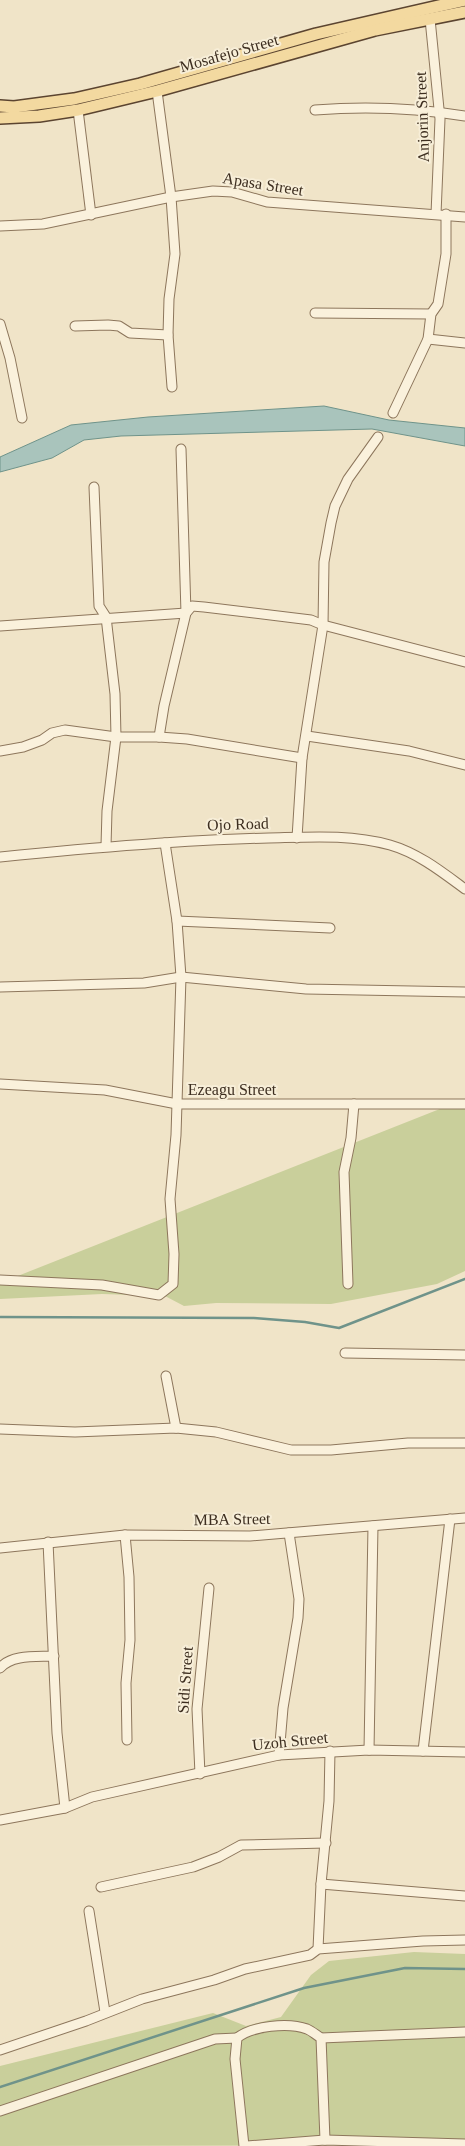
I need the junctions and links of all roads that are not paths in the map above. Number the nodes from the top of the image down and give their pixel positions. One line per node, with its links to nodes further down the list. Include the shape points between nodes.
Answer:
1 (465, 0): 5 (main road, Mosafejo Street, via 316,34 112,90 44,104)
2 (465, 12): 3 (main road, Mosafejo Street)
3 (430, 19): 4 (main road, Mosafejo Street, via 375,30); 8 (street, Anjorin Street)
4 (157, 90): 6 (main road, Mosafejo Street); 11 (street)
5 (0, 106)
6 (78, 110): 10 (main road, Mosafejo Street); 14 (street)
7 (315, 110): 8 (street)
8 (438, 111): 9 (street); 12 (street, Anjorin Street, via 440,152)
9 (465, 116)
10 (0, 118)
11 (171, 197): 12 (street, Apasa Street, via 213,191 232,192 266,202); 14 (street, Apasa Street); 21 (street, via 175,254)
12 (436, 214): 13 (street, Apasa Street)
13 (446, 214): 15 (street, Apasa Street); 18 (street, via 446,254 438,304)
14 (91, 215): 16 (street, Apasa Street, via 43,224)
15 (465, 217)
16 (0, 226)
17 (315, 313): 18 (street)
18 (431, 314): 22 (street)
19 (0, 324): 26 (street)
20 (75, 326): 21 (street, via 108,325 119,326 130,333)
21 (168, 334): 24 (street)
22 (428, 339): 23 (street); 25 (street)
23 (465, 343)
24 (172, 387)
25 (393, 413)
26 (22, 418)
27 (378, 437): 32 (street, via 348,479 335,506 324,562)
28 (181, 449): 30 (street)
29 (94, 487): 31 (street, via 99,606)
30 (186, 612): 31 (street); 32 (street, via 192,606 204,606 311,620); 37 (street)
31 (106, 617): 33 (street); 36 (street, via 115,694)
32 (323, 625): 34 (street); 35 (street)
33 (0, 626)
34 (465, 662)
35 (307, 736): 39 (street); 40 (street, via 409,751)
36 (116, 737): 37 (street); 38 (street, via 65,730 23,747); 43 (street)
37 (159, 737): 39 (street)
38 (0, 750)
39 (302, 758): 41 (street)
40 (465, 765)
41 (297, 838): 42 (street, Ojo Road); 45 (street, Ojo Road, via 336,836 391,845 416,855)
42 (165, 843): 43 (street, Ojo Road); 46 (street)
43 (106, 846): 44 (street, Ojo Road)
44 (0, 857)
45 (465, 889)
46 (177, 921): 47 (street); 48 (street)
47 (330, 928)
48 (181, 977): 49 (street, via 144,983); 50 (street, via 306,989); 52 (street)
49 (0, 987)
50 (465, 992)
51 (0, 1084): 52 (street, Ezeagu Street, via 105,1090)
52 (177, 1104): 53 (street, Ezeagu Street); 55 (street, via 170,1199 173,1284 159,1295 102,1285)
53 (354, 1104): 54 (street, Ezeagu Street); 56 (street, via 344,1172)
54 (465, 1104)
55 (0, 1280)
56 (348, 1284)
57 (345, 1353): 58 (street)
58 (465, 1355)
59 (166, 1376): 60 (street)
60 (176, 1428): 61 (street, via 75,1432); 62 (street, via 216,1432 291,1450)
61 (0, 1429)
62 (465, 1443)
63 (465, 1518): 64 (street, MBA Street)
64 (450, 1519): 65 (street, MBA Street); 76 (street)
65 (373, 1526): 66 (street, MBA Street); 74 (street)
66 (289, 1533): 67 (street, MBA Street, via 250,1536); 78 (street, via 299,1599)
67 (125, 1535): 68 (street, MBA Street); 73 (street, via 130,1640 126,1684)
68 (48, 1542): 69 (street, MBA Street); 71 (street)
69 (0, 1548)
70 (209, 1588): 79 (street, Sidi Street, via 196,1710)
71 (54, 1656): 72 (street, via 6,1661); 80 (street, via 57,1733)
72 (0, 1668)
73 (127, 1740)
74 (369, 1750): 75 (street, Uzoh Street); 76 (street, Uzoh Street)
75 (330, 1751): 78 (street, Uzoh Street); 82 (street)
76 (423, 1751): 77 (street, Uzoh Street)
77 (465, 1752)
78 (279, 1755): 79 (street, Uzoh Street)
79 (200, 1774): 80 (street, Uzoh Street, via 92,1797)
80 (65, 1808): 81 (street, Uzoh Street)
81 (0, 1820)
82 (326, 1843): 83 (street); 84 (street, via 241,1845 193,1866)
83 (320, 1884): 85 (street); 88 (street)
84 (101, 1887)
85 (465, 1896)
86 (90, 1910): 89 (street)
87 (465, 1940): 88 (street, via 423,1940)
88 (318, 1949): 89 (street, via 310,1955 245,1968)
89 (106, 2012): 93 (street)
90 (465, 2032): 92 (street)
91 (236, 2038): 92 (street, via 244,2032 271,2026 307,2029); 94 (street, via 215,2038); 97 (street, via 235,2059)
92 (321, 2038): 95 (street)
93 (0, 2050)
94 (0, 2111)
95 (325, 2140): 96 (street); 97 (street)
96 (465, 2144)
97 (245, 2146)

